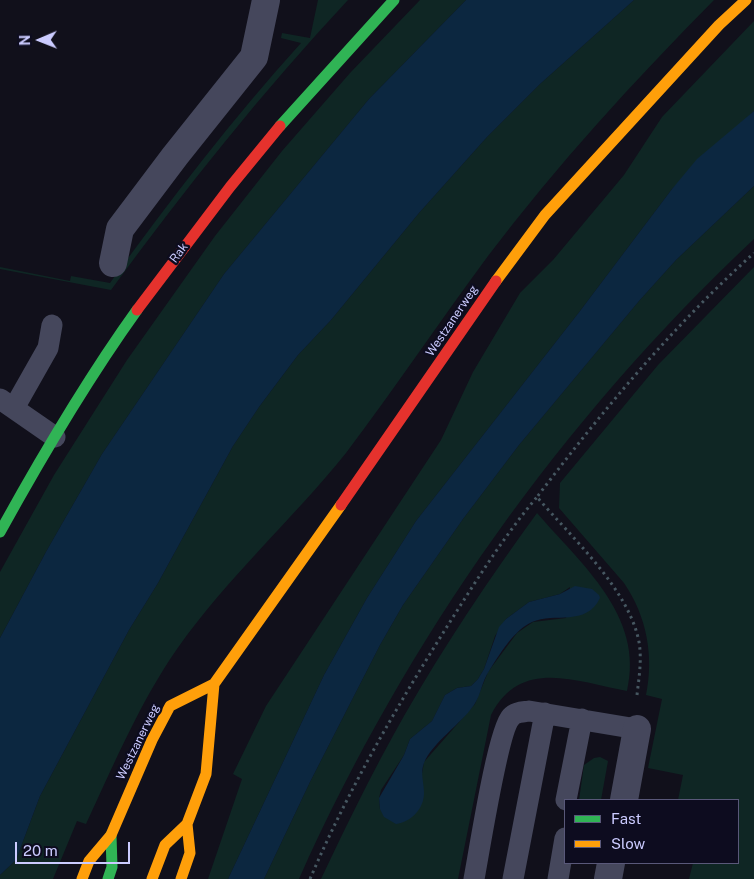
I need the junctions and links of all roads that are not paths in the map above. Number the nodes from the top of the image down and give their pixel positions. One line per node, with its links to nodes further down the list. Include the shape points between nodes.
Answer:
1 (266, 0): 4 (street, via 254,57 120,229)
2 (394, 0): 7 (main road, Rak, via 309,92 195,231 136,313)
3 (746, 0): 9 (main road, Westzanerweg, via 719,25 546,215 484,298)
4 (113, 263)
5 (52, 325): 6 (lane, via 48,348)
6 (7, 404): 7 (lane)
7 (55, 437): 8 (main road, Rak)
8 (0, 532)
9 (214, 684): 15 (main road, via 206,774); 16 (main road, Westzanerweg, via 170,706)
10 (545, 713): 11 (lane); 23 (lane, via 518,712 510,717 505,727); 24 (lane)
11 (582, 719): 12 (lane); 13 (lane)
12 (637, 729): 14 (street)
13 (566, 799)
14 (624, 799)
15 (187, 824): 21 (main road, via 165,845); 22 (main road, via 190,853)
16 (110, 835): 19 (main road, Westzanerweg, via 89,861); 20 (main road, Westzanerweg, via 112,866)
17 (564, 844): 25 (lane)
18 (611, 864): 26 (street)
19 (82, 879)
20 (108, 879)
21 (152, 879)
22 (181, 879)
23 (474, 879)
24 (513, 879)
25 (558, 879)
26 (608, 879)

